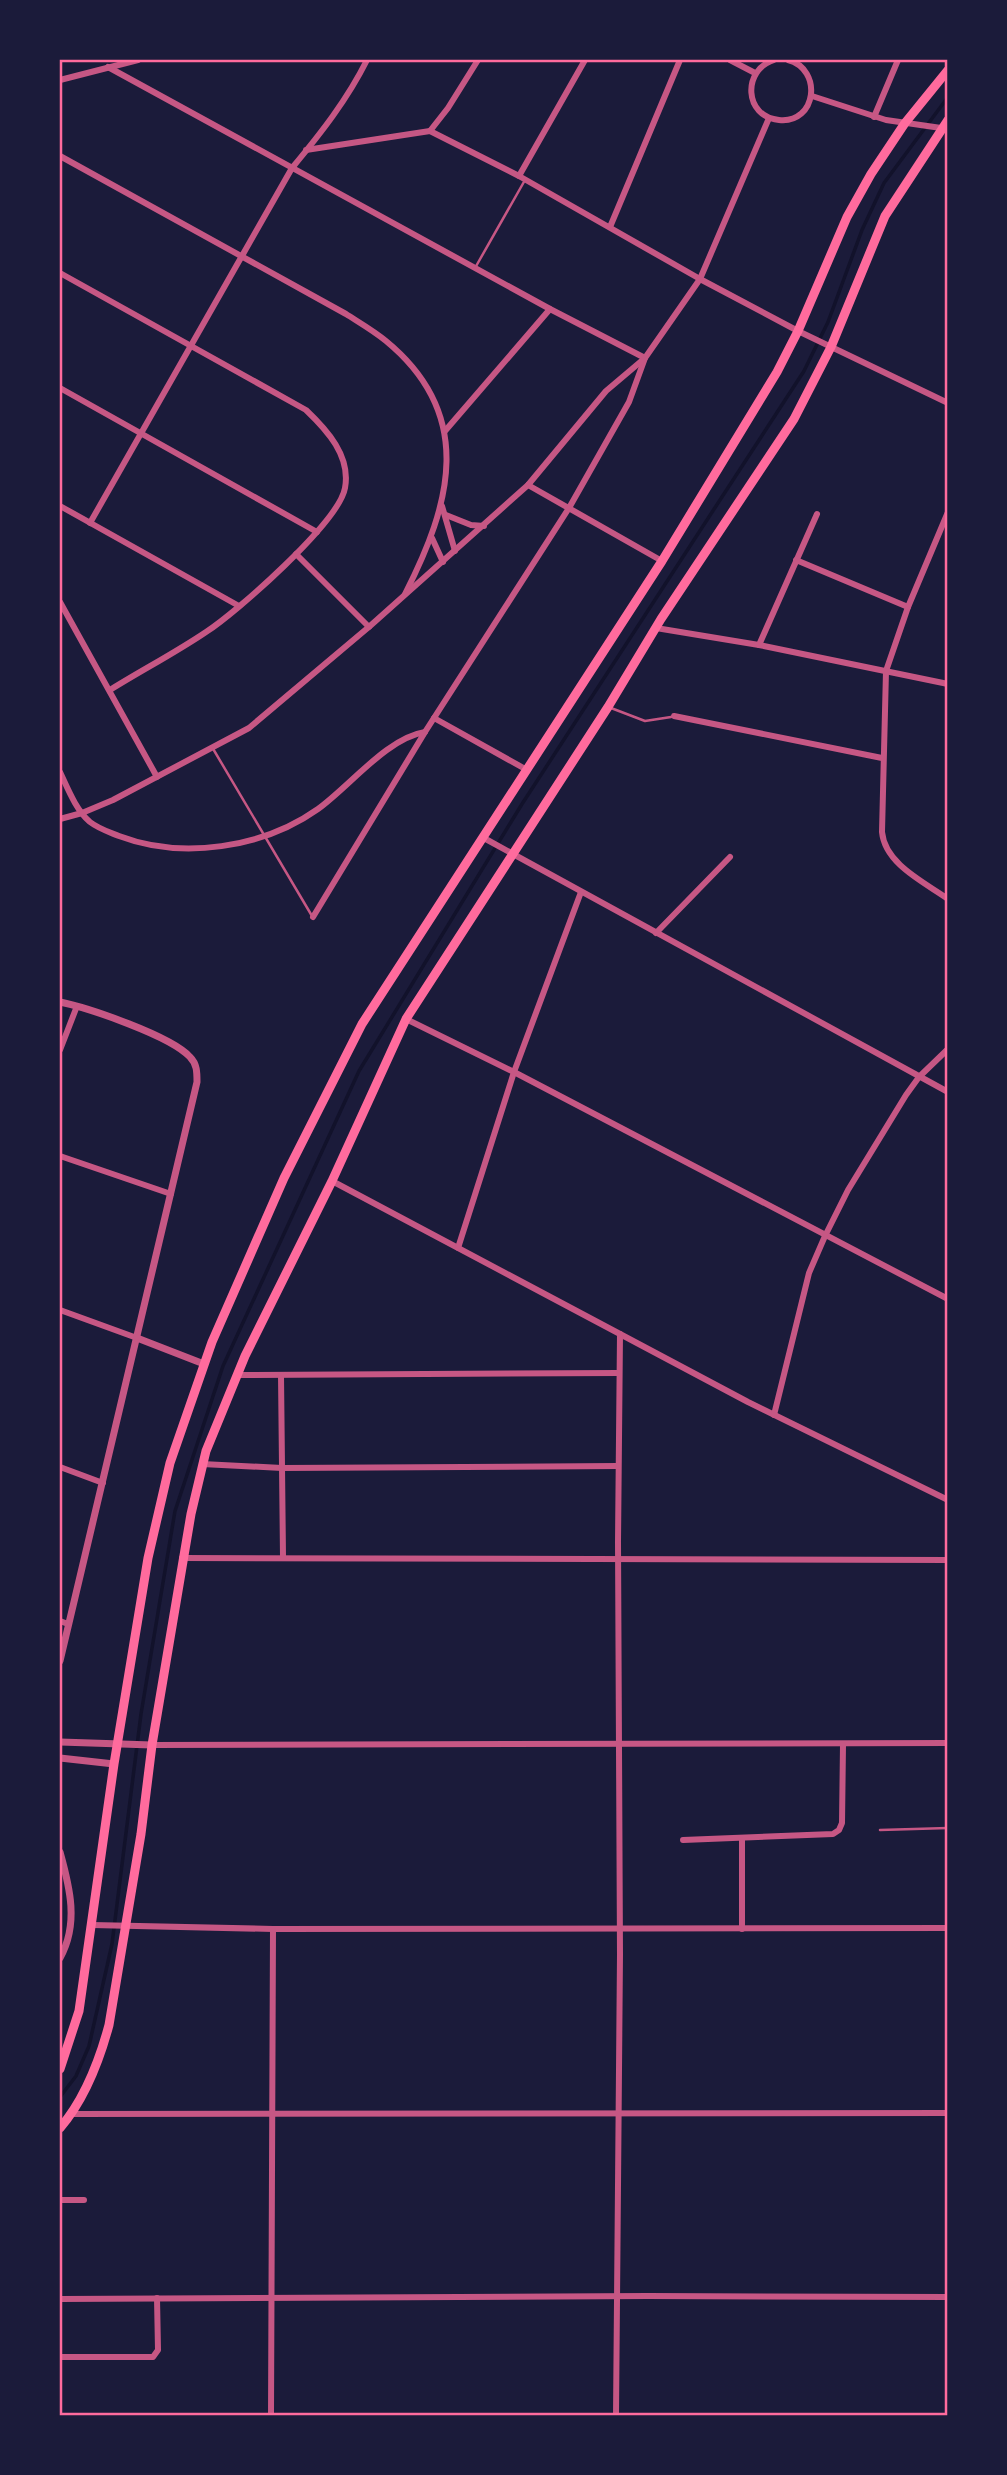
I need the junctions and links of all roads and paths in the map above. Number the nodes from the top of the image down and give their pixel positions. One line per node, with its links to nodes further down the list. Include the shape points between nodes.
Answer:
1 (138, 60): 10 (street)
2 (367, 60): 20 (street, via 332,119)
3 (478, 60): 19 (street)
4 (585, 60): 23 (street)
5 (680, 60): 24 (street)
6 (730, 60): 12 (street)
7 (774, 60): 12 (street)
8 (791, 60): 14 (street, via 806,71)
9 (898, 60): 15 (street)
10 (108, 67): 13 (street); 22 (street)
11 (947, 70): 17 (main road)
12 (755, 73): 16 (street, via 751,83 754,104)
13 (60, 80)
14 (812, 96): 15 (street); 16 (street, via 796,117)
15 (874, 117): 17 (street)
16 (769, 118): 28 (street)
17 (905, 123): 18 (street); 30 (main road, via 847,217)
18 (942, 127): 31 (main road, via 885,216)
19 (430, 131): 20 (street); 23 (street)
20 (306, 150): 22 (street)
21 (60, 156): 25 (street)
22 (292, 168): 25 (street); 26 (street)
23 (522, 178): 24 (street); 26 (lane)
24 (610, 227): 28 (street)
25 (242, 257): 32 (street); 36 (street, via 386,341 431,394)
26 (475, 268): 29 (street)
27 (60, 273): 32 (street)
28 (700, 279): 30 (street); 33 (street)
29 (550, 309): 33 (street); 36 (street)
30 (798, 331): 31 (street); 52 (main road)
31 (828, 345): 35 (street); 59 (main road, via 794,419)
32 (189, 347): 37 (street); 47 (street, via 306,410 335,442 345,487 338,507)
33 (645, 358): 38 (street, via 606,391); 41 (street, via 629,402)
34 (60, 388): 37 (street)
35 (947, 403)
36 (445, 431): 39 (street)
37 (142, 434): 45 (street); 47 (street)
38 (528, 485): 41 (street); 46 (street)
39 (442, 504): 44 (street); 48 (street)
40 (60, 506): 45 (street)
41 (569, 508): 52 (street); 66 (street)
42 (947, 512): 57 (street)
43 (817, 514): 51 (street)
44 (446, 515): 46 (street); 49 (street)
45 (90, 523): 56 (street)
46 (484, 526): 49 (street)
47 (317, 532): 50 (street)
48 (432, 538): 53 (street); 54 (street)
49 (454, 551): 53 (street)
50 (296, 554): 56 (street); 58 (street)
51 (796, 560): 57 (street); 60 (street)
52 (662, 561): 70 (main road)
53 (443, 562): 54 (street)
54 (403, 597): 58 (street)
55 (60, 601): 63 (street)
56 (239, 606): 63 (street)
57 (908, 607): 61 (street)
58 (369, 627): 68 (street, via 249,728)
59 (656, 628): 60 (street); 64 (main road)
60 (759, 645): 61 (street)
61 (886, 671): 62 (street); 69 (street)
62 (947, 684)
63 (110, 690): 72 (street)
64 (608, 707): 65 (lane, via 645,721); 77 (main road)
65 (674, 716): 69 (street)
66 (434, 718): 67 (street); 70 (street)
67 (425, 732): 75 (street, via 402,738 319,808); 81 (street)
68 (212, 747): 72 (street); 75 (lane)
69 (883, 758): 80 (street, via 881,832 885,847 895,860)
70 (527, 770): 76 (main road)
71 (60, 772): 73 (street)
72 (157, 777): 73 (street)
73 (82, 813): 74 (street); 75 (street, via 98,828 133,842 170,849 232,844)
74 (60, 819)
75 (264, 835): 81 (lane)
76 (486, 839): 77 (street); 100 (main road, via 362,1024 284,1178)
77 (507, 851): 79 (street); 85 (main road)
78 (730, 858): 82 (street)
79 (581, 892): 82 (street); 88 (street)
80 (947, 899)
81 (313, 917)
82 (656, 933): 89 (street)
83 (60, 1002): 84 (street)
84 (77, 1006): 87 (street); 93 (street, via 144,1031 180,1049 195,1064 197,1082)
85 (407, 1019): 88 (street); 92 (main road)
86 (947, 1049): 89 (street)
87 (60, 1050)
88 (514, 1072): 94 (street); 95 (street)
89 (919, 1077): 90 (street); 94 (street, via 848,1190)
90 (947, 1092)
91 (60, 1156): 93 (street)
92 (332, 1181): 95 (street); 102 (main road)
93 (171, 1194): 99 (street)
94 (825, 1236): 96 (street); 104 (street, via 810,1273)
95 (458, 1248): 98 (street)
96 (947, 1300)
97 (60, 1310): 99 (street)
98 (620, 1334): 101 (street); 104 (street)
99 (137, 1338): 100 (street); 109 (street)
100 (204, 1364): 119 (main road, via 156,1517)
101 (619, 1373): 103 (street); 106 (street)
102 (237, 1375): 103 (street); 105 (main road)
103 (281, 1375): 108 (street)
104 (774, 1415): 110 (street)
105 (202, 1464): 108 (street); 112 (main road)
106 (618, 1466): 108 (street); 113 (street)
107 (60, 1468): 109 (street)
108 (282, 1468): 111 (street)
109 (103, 1483): 115 (street)
110 (947, 1500)
111 (283, 1557): 112 (street); 113 (street)
112 (182, 1558): 121 (main road)
113 (618, 1559): 114 (street); 120 (street)
114 (947, 1560)
115 (64, 1623): 116 (street)
116 (60, 1661)
117 (60, 1742): 119 (street)
118 (947, 1743): 122 (street)
119 (118, 1744): 121 (street); 124 (main road)
120 (620, 1744): 121 (street); 122 (street); 136 (street)
121 (148, 1745): 132 (main road, via 145,1809)
122 (843, 1745): 127 (street, via 839,1830 824,1836)
123 (60, 1758): 124 (street)
124 (114, 1764): 131 (main road)
125 (947, 1828): 126 (lane)
126 (880, 1830)
127 (742, 1839): 128 (street); 135 (street)
128 (683, 1840)
129 (60, 1852): 130 (street)
130 (61, 1861): 137 (street, via 72,1909 69,1939)
131 (92, 1925): 132 (street); 138 (main road, via 79,2011)
132 (127, 1927): 134 (street); 140 (main road, via 101,2054)
133 (947, 1928): 135 (street)
134 (273, 1929): 136 (street); 141 (street)
135 (742, 1929): 136 (street)
136 (620, 1930): 139 (street)
137 (60, 1958)
138 (60, 2069)
139 (618, 2112): 141 (street); 142 (street); 146 (street)
140 (72, 2113): 141 (street); 143 (main road)
141 (273, 2113): 149 (street)
142 (947, 2113)
143 (60, 2128)
144 (60, 2200): 145 (street)
145 (84, 2200)
146 (616, 2296): 147 (street); 149 (street); 153 (street)
147 (947, 2297)
148 (157, 2298): 149 (street); 150 (street); 151 (street, via 158,2350 153,2357)
149 (271, 2298): 152 (street)
150 (60, 2299)
151 (60, 2357)
152 (271, 2416)
153 (616, 2416)

